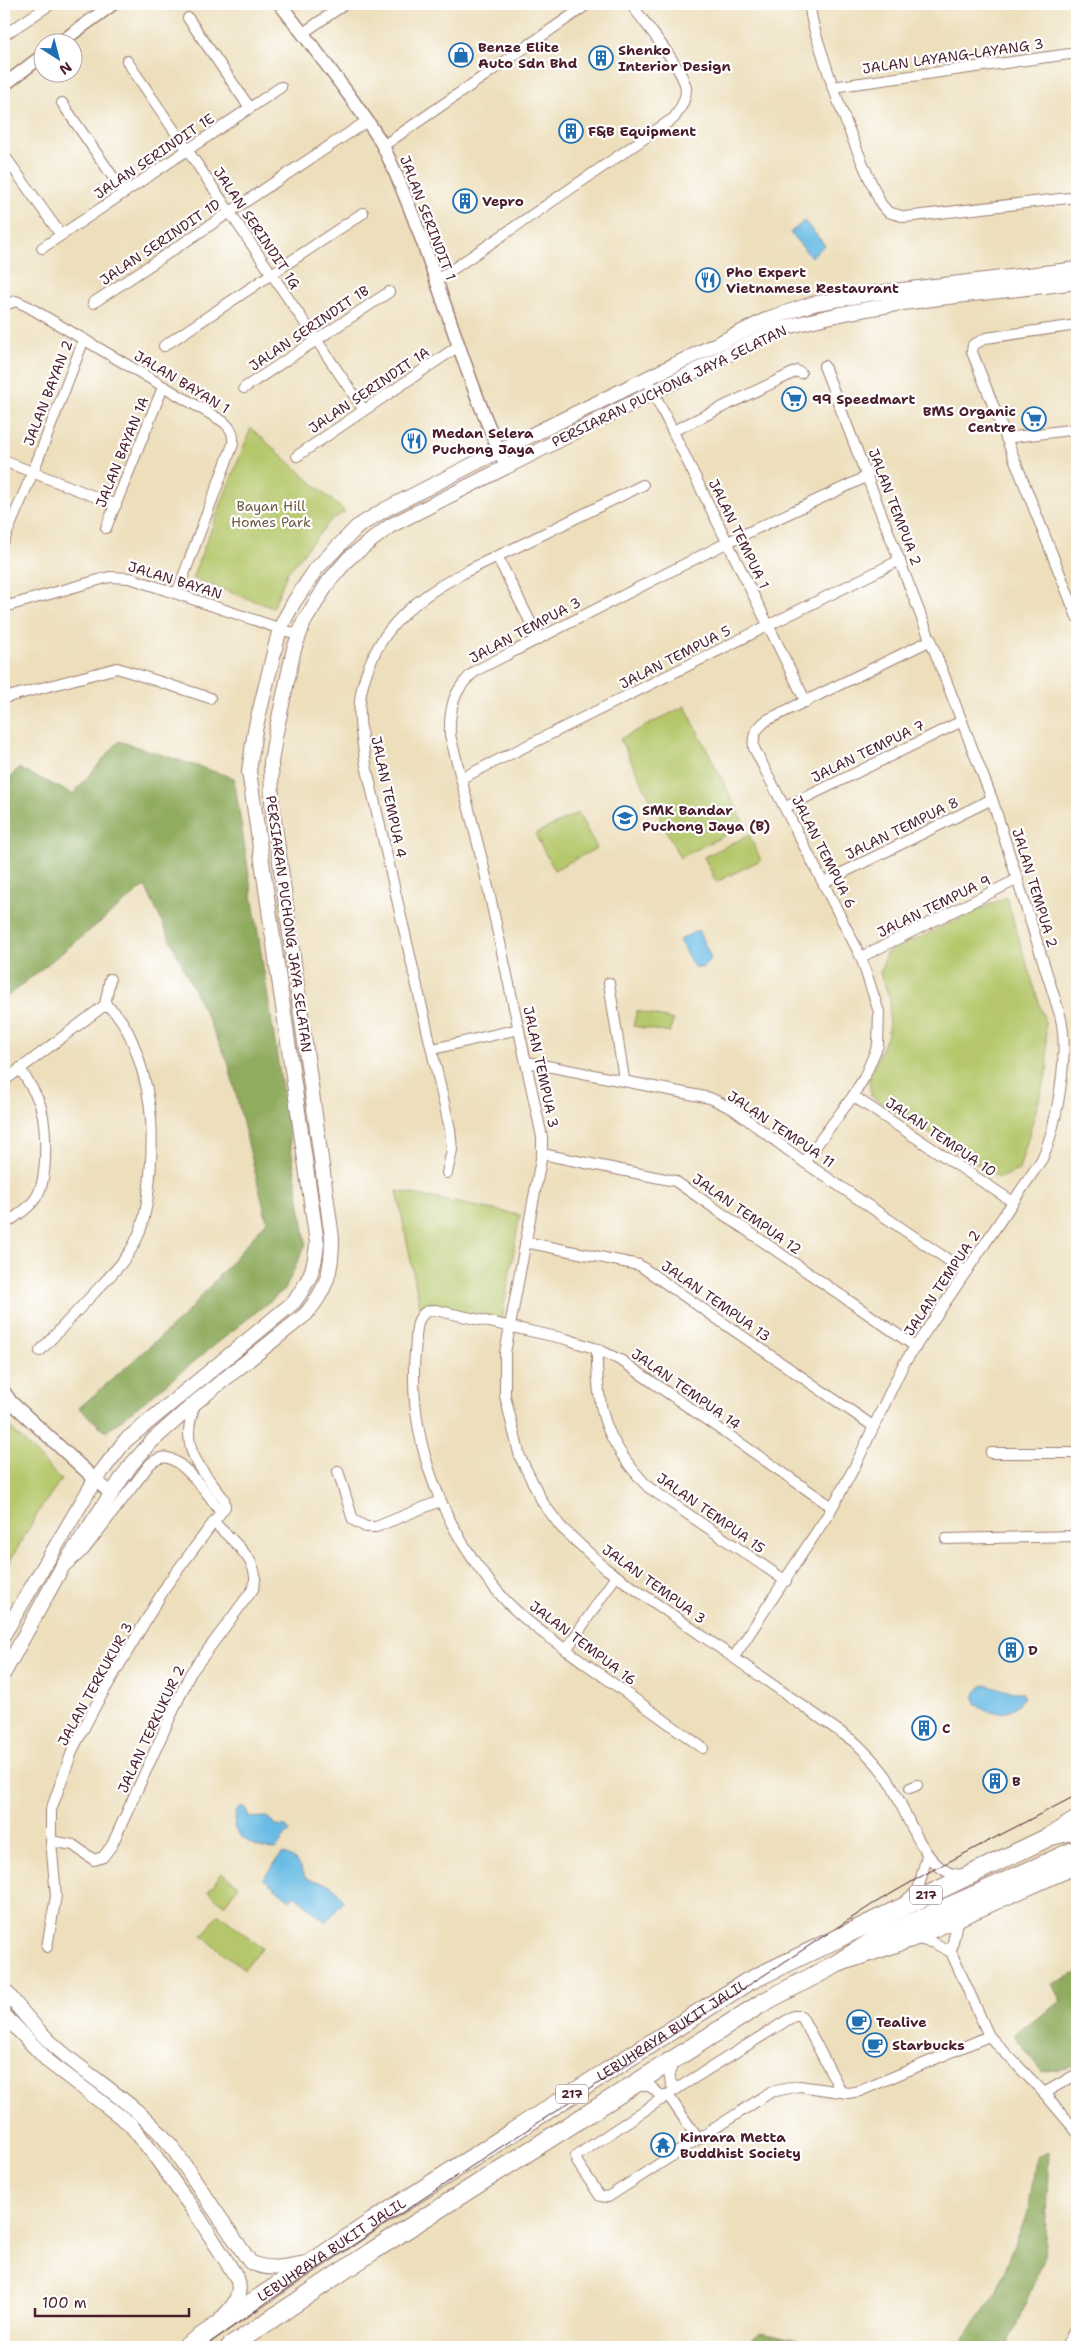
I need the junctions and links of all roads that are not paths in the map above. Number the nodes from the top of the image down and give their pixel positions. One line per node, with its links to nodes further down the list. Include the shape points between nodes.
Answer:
1 (51, 4): 11 (street)
2 (113, 4): 9 (street)
3 (280, 4): 10 (street, JALAN SERINDIT 1)
4 (345, 4): 10 (street)
5 (588, 4): 21 (street)
6 (631, 4): 32 (street, via 682,74 686,89 681,108 674,118)
7 (810, 4): 17 (street)
8 (188, 18): 19 (street)
9 (74, 32)
10 (303, 33): 20 (street, JALAN SERINDIT 1)
11 (4, 35)
12 (1077, 53): 17 (street, JALAN LAYANG-LAYANG 3)
13 (127, 61): 22 (street, JALAN SERINDIT 1G)
14 (32, 63): 15 (street)
15 (4, 84)
16 (281, 87): 19 (street, JALAN SERINDIT 1E)
17 (832, 87): 25 (street, via 854,147 881,204 895,216)
18 (62, 104): 24 (street)
19 (250, 108): 22 (street, JALAN SERINDIT 1E)
20 (367, 120): 21 (street, JALAN SERINDIT 1); 26 (street, JALAN SERINDIT 1D)
21 (383, 146): 32 (street, JALAN SERINDIT 1)
22 (188, 150): 24 (street, JALAN SERINDIT 1E); 26 (street, JALAN SERINDIT 1G)
23 (4, 155): 28 (street)
24 (124, 193): 28 (street, JALAN SERINDIT 1E)
25 (1077, 197)
26 (230, 212): 31 (street, JALAN SERINDIT 1G); 35 (street, JALAN SERINDIT 1D)
27 (363, 213): 31 (street)
28 (61, 235): 29 (street, JALAN SERINDIT 1E)
29 (42, 248)
30 (1077, 269): 44 (main road, PERSIARAN PUCHONG JAYA SELATAN, via 868,294 812,304 770,318)
31 (272, 274): 39 (street, JALAN SERINDIT 1G); 40 (street)
32 (437, 280): 41 (street, JALAN SERINDIT 1)
33 (1077, 282): 47 (main road, PERSIARAN PUCHONG JAYA SELATAN, via 817,318 774,331)
34 (389, 292): 39 (street, JALAN SERINDIT 1B)
35 (93, 303)
36 (4, 305): 38 (street, JALAN BAYAN 1, via 16,301)
37 (1077, 325): 51 (street, via 986,338 973,345 973,358)
38 (84, 339): 45 (street, JALAN BAYAN 1); 56 (street, JALAN BAYAN 2)
39 (316, 340): 46 (street, JALAN SERINDIT 1B); 48 (street, JALAN SERINDIT 1G)
40 (164, 346)
41 (457, 347): 48 (street, JALAN SERINDIT 1A); 52 (street, JALAN SERINDIT 1)
42 (824, 366): 57 (street, JALAN TEMPUA 2)
43 (801, 373): 50 (street, via 797,371)
44 (647, 379): 47 (street, JALAN TEMPUA 1); 52 (main road, PERSIARAN PUCHONG JAYA SELATAN)
45 (163, 387): 59 (street, JALAN BAYAN 1A); 65 (street, JALAN BAYAN 1, via 224,422 234,434)
46 (244, 388)
47 (654, 393): 50 (street, JALAN TEMPUA 1); 55 (main road, PERSIARAN PUCHONG JAYA SELATAN)
48 (364, 410): 53 (street, JALAN SERINDIT 1A)
49 (1077, 429): 51 (street)
50 (673, 431): 62 (street, JALAN TEMPUA 1)
51 (1006, 438): 67 (street)
52 (499, 451): 55 (street, JALAN SERINDIT 1); 69 (main road, PERSIARAN PUCHONG JAYA SELATAN, via 357,527 316,569)
53 (297, 456)
54 (4, 461): 56 (street)
55 (506, 466): 70 (main road, PERSIARAN PUCHONG JAYA SELATAN, via 369,540 329,581)
56 (33, 472): 59 (street); 61 (street, JALAN BAYAN 2)
57 (868, 476): 62 (street, JALAN TEMPUA 3); 64 (street, JALAN TEMPUA 2)
58 (643, 485): 63 (street, JALAN TEMPUA 4)
59 (116, 505): 60 (street, JALAN BAYAN 1A)
60 (106, 528)
61 (4, 540)
62 (728, 542): 68 (street, JALAN TEMPUA 1); 71 (street, JALAN TEMPUA 3)
63 (497, 556): 71 (street); 87 (street, JALAN TEMPUA 4, via 423,596 395,622 376,650 365,675 360,700 366,765)
64 (900, 560): 68 (street, JALAN TEMPUA 5); 72 (street, JALAN TEMPUA 2)
65 (178, 593): 66 (street, JALAN BAYAN, via 130,578 109,577); 69 (street, JALAN BAYAN)
66 (4, 607)
67 (1077, 617)
68 (769, 625): 75 (street, JALAN TEMPUA 1); 77 (street, JALAN TEMPUA 5)
69 (280, 628): 70 (street, JALAN BAYAN); 110 (main road, PERSIARAN PUCHONG JAYA SELATAN, via 255,730 249,771 317,1243 315,1266 294,1302 125,1441)
70 (299, 634): 105 (main road, PERSIARAN PUCHONG JAYA SELATAN, via 273,747 272,804 332,1256 320,1297 306,1314)
71 (539, 639): 77 (street, JALAN TEMPUA 3, via 466,678 453,697 450,735)
72 (931, 640): 75 (street, JALAN TEMPUA 6); 76 (street, JALAN TEMPUA 2)
73 (4, 698): 74 (street, via 117,668)
74 (210, 698)
75 (806, 702): 79 (street, JALAN TEMPUA 6, via 767,720 755,731 753,739 754,748)
76 (962, 721): 78 (street, JALAN TEMPUA 2); 79 (street, JALAN TEMPUA 7)
77 (462, 778): 86 (street, JALAN TEMPUA 3)
78 (992, 798): 80 (street, JALAN TEMPUA 2); 81 (street, JALAN TEMPUA 8)
79 (786, 807): 81 (street, JALAN TEMPUA 6)
80 (1018, 879): 82 (street, JALAN TEMPUA 9); 96 (street, JALAN TEMPUA 2, via 1064,1027 1064,1054 1046,1150)
81 (824, 882): 82 (street, JALAN TEMPUA 6)
82 (861, 957): 92 (street, JALAN TEMPUA 6, via 875,996 880,1027 878,1045)
83 (110, 979): 85 (street)
84 (609, 983): 90 (street)
85 (105, 1005): 89 (street); 103 (street, via 120,1018 143,1073 151,1118 146,1201 139,1234 126,1259)
86 (519, 1029): 87 (street); 88 (street, JALAN TEMPUA 3)
87 (433, 1049): 95 (street, JALAN TEMPUA 4, via 450,1129 452,1150)
88 (527, 1062): 90 (street, JALAN TEMPUA 11); 93 (street, JALAN TEMPUA 3, via 541,1126)
89 (20, 1068): 91 (street); 97 (street, via 39,1102 44,1124 43,1180 30,1205)
90 (624, 1079): 94 (street, JALAN TEMPUA 11, via 710,1098 733,1109)
91 (4, 1081)
92 (853, 1096): 94 (street, JALAN TEMPUA 6); 96 (street, JALAN TEMPUA 10)
93 (542, 1154): 98 (street, JALAN TEMPUA 3); 101 (street, JALAN TEMPUA 12, via 675,1181)
94 (804, 1162): 99 (street, JALAN TEMPUA 11)
95 (447, 1173)
96 (1013, 1202): 99 (street, JALAN TEMPUA 2)
97 (4, 1225)
98 (525, 1242): 100 (street, JALAN TEMPUA 3); 106 (street, JALAN TEMPUA 13, via 639,1264)
99 (966, 1272): 101 (street, JALAN TEMPUA 2)
100 (509, 1327): 102 (street, JALAN TEMPUA 14); 112 (street, JALAN TEMPUA 16, via 434,1310 427,1310 418,1322 414,1368 416,1416); 119 (street, JALAN TEMPUA 3, via 505,1353 506,1396 520,1458 543,1503 562,1527)
101 (916, 1347): 106 (street, JALAN TEMPUA 2, via 903,1365)
102 (597, 1349): 113 (street, JALAN TEMPUA 14, via 622,1360); 120 (street, JALAN TEMPUA 15, via 597,1397 604,1422 632,1470 652,1490)
103 (40, 1352)
104 (6, 1401): 110 (street)
105 (196, 1402): 111 (main road, PERSIARAN PUCHONG JAYA SELATAN, via 152,1441); 114 (street, via 190,1418 188,1441 193,1457 224,1499 225,1507)
106 (873, 1426): 113 (street, JALAN TEMPUA 2)
107 (1077, 1453): 108 (street)
108 (991, 1454)
109 (338, 1471): 112 (street, via 354,1520 366,1527)
110 (95, 1480): 111 (street); 121 (main road, PERSIARAN PUCHONG JAYA SELATAN)
111 (111, 1494): 118 (main road, PERSIARAN PUCHONG JAYA SELATAN)
112 (440, 1501): 122 (street, JALAN TEMPUA 16, via 463,1543 492,1585 535,1628)
113 (832, 1507): 120 (street, JALAN TEMPUA 2)
114 (220, 1512): 115 (street, JALAN TERKUKUR 3); 118 (street, via 214,1500 183,1468 168,1458 158,1458 84,1550)
115 (214, 1522): 129 (street, JALAN TERKUKUR 3, via 168,1583 89,1719 51,1810); 129 (street, JALAN TERKUKUR 2, via 252,1562 256,1581 190,1674 112,1845 103,1857 94,1860 73,1845)
116 (1077, 1536): 117 (street)
117 (946, 1539)
118 (61, 1569): 124 (main road, PERSIARAN PUCHONG JAYA SELATAN)
119 (616, 1576): 122 (street); 123 (street, JALAN TEMPUA 3)
120 (786, 1581): 123 (street, JALAN TEMPUA 2)
121 (4, 1634)
122 (566, 1650): 125 (street, JALAN TEMPUA 16)
123 (734, 1657): 131 (street, JALAN TEMPUA 3, via 871,1757 890,1782)
124 (4, 1674)
125 (703, 1748)
126 (1077, 1820): 128 (highway, LEBUHRAYA BUKIT JALIL)
127 (1077, 1830): 128 (highway)
128 (1053, 1835): 133 (highway, LEBUHRAYA BUKIT JALIL / 217)
129 (51, 1840): 137 (street, JALAN TERKUKUR 3, via 56,1896)
130 (1077, 1850): 139 (highway, via 879,1938)
131 (926, 1855): 133 (street, JALAN TEMPUA 3, via 941,1868 957,1875); 135 (street, via 918,1890)
132 (1077, 1864): 134 (highway, LEBUHRAYA BUKIT JALIL)
133 (973, 1872): 135 (highway, LEBUHRAYA BUKIT JALIL / 217)
134 (958, 1917): 136 (highway, LEBUHRAYA BUKIT JALIL); 138 (street)
135 (880, 1918): 154 (highway, LEBUHRAYA BUKIT JALIL / 217, via 747,1982)
136 (911, 1938): 138 (street, via 934,1943); 139 (highway, LEBUHRAYA BUKIT JALIL)
137 (47, 1947)
138 (951, 1952): 142 (street)
139 (840, 1962): 143 (highway, LEBUHRAYA BUKIT JALIL / 217, via 762,2002)
140 (4, 1989): 152 (main road, via 58,2050 140,2112 159,2131)
141 (4, 2015): 153 (main road, via 49,2062 130,2124)
142 (989, 2036): 147 (street, via 860,2091); 148 (street)
143 (677, 2056): 145 (highway, LEBUHRAYA BUKIT JALIL / 217); 146 (street, via 669,2073 671,2084)
144 (1077, 2074): 148 (street)
145 (628, 2086): 149 (street, via 650,2086); 158 (highway, LEBUHRAYA BUKIT JALIL / 217)
146 (678, 2088): 147 (street, via 794,2016 803,2019); 149 (street)
147 (841, 2091): 151 (street, via 799,2086 771,2092)
148 (1044, 2093): 150 (street)
149 (664, 2098): 151 (street); 151 (street, via 576,2156 600,2196 608,2197)
150 (1077, 2132)
151 (698, 2139)
152 (212, 2209): 153 (main road); 154 (main road, via 250,2262 259,2267 273,2269)
153 (199, 2218): 156 (main road, via 240,2286 232,2308)
154 (313, 2261): 156 (highway, LEBUHRAYA BUKIT JALIL / 217)
155 (1077, 2326): 159 (street)
156 (204, 2335): 157 (highway, LEBUHRAYA BUKIT JALIL / 217)
157 (186, 2347)
158 (230, 2347)
159 (1066, 2347)

